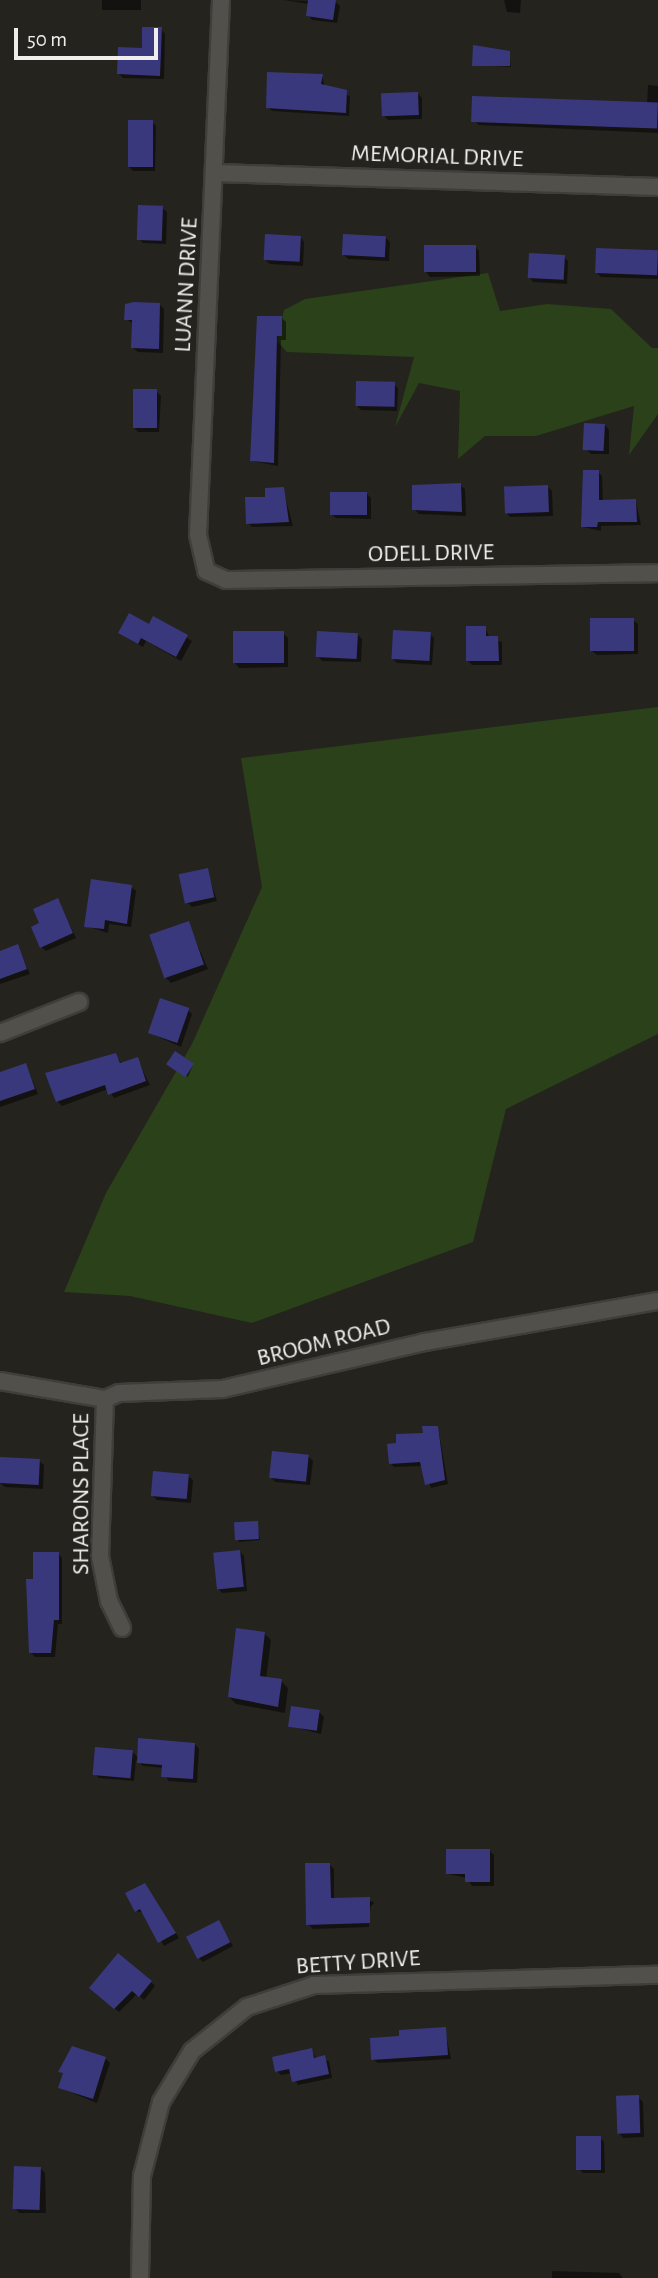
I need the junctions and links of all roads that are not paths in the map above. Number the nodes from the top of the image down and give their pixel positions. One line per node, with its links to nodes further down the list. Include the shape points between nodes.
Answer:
1 (221, 0): 2 (street, LUANN DRIVE)
2 (216, 173): 3 (street, MEMORIAL DRIVE); 4 (street, LUANN DRIVE, via 198,535)
3 (658, 187)
4 (206, 572): 5 (street, ODELL DRIVE, via 226,580)
5 (658, 573)
6 (79, 1002): 7 (street)
7 (0, 1032)
8 (658, 1301): 10 (street, BROOM ROAD, via 425,1342 259,1383 188,1392 118,1393)
9 (0, 1381): 10 (street, BROOM ROAD)
10 (105, 1399): 11 (street, SHARONS PLACE, via 100,1556 109,1601)
11 (122, 1628)
12 (658, 1975): 13 (street, BETTY DRIVE, via 314,1985 247,2007 192,2051 160,2102 142,2176)
13 (139, 2278)

